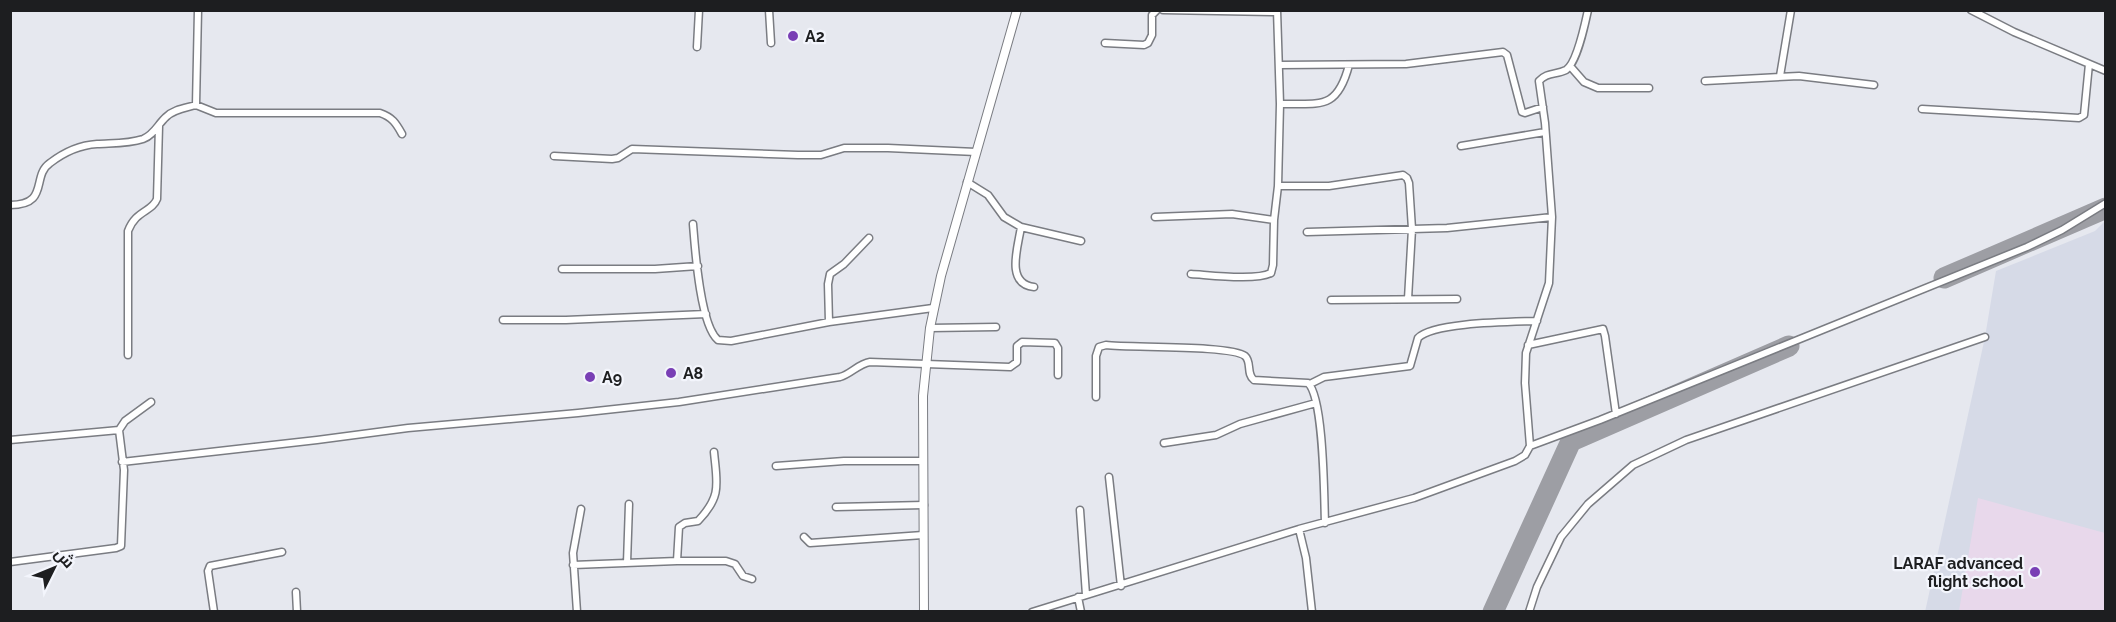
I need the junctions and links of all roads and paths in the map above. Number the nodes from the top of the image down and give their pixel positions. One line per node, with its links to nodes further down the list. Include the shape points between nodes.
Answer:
1 (198, 10): 24 (street)
2 (699, 10): 13 (street)
3 (769, 10): 11 (street)
4 (1017, 10): 31 (street)
5 (1157, 10): 12 (street, via 1152,15 1148,43)
6 (1163, 10): 10 (street)
7 (1588, 10): 17 (street)
8 (1791, 10): 19 (street)
9 (1971, 10): 14 (street)
10 (1277, 11): 15 (street)
11 (771, 43)
12 (1105, 43)
13 (697, 47)
14 (2089, 64): 18 (street); 26 (street, via 2084,115 2079,118)
15 (1279, 65): 16 (street); 23 (street)
16 (1349, 65): 23 (street, via 1339,93 1327,103); 25 (street, via 1406,64 1503,52 1522,112)
17 (1570, 66): 22 (street, via 1590,86); 25 (street, via 1541,79)
18 (2106, 71)
19 (1780, 76): 20 (street); 21 (street)
20 (1705, 81)
21 (1874, 85)
22 (1649, 88)
23 (1280, 104): 34 (street)
24 (196, 105): 27 (street, via 173,112); 29 (street, via 216,113 369,111 390,116)
25 (1543, 107): 28 (street)
26 (1922, 109)
27 (159, 126): 36 (street, via 145,138 86,145 67,153 48,164 34,198 28,203); 62 (street, via 157,199 134,219 128,231)
28 (1545, 132): 30 (street); 37 (street)
29 (402, 134)
30 (1461, 146)
31 (976, 152): 32 (street, via 844,148 810,155 632,149 612,159); 33 (street)
32 (554, 156)
33 (967, 182): 41 (street, via 988,195 1004,216); 53 (street)
34 (1278, 186): 39 (street); 42 (street, via 1329,186 1403,175 1409,183)
35 (2106, 203): 69 (street, via 2027,247)
36 (10, 205)
37 (1552, 217): 42 (street); 56 (street, via 1549,283)
38 (1155, 218): 39 (street, via 1232,214)
39 (1274, 220): 48 (street, via 1271,273)
40 (693, 224): 46 (street)
41 (1021, 227): 45 (street); 49 (street, via 1016,276)
42 (1412, 229): 43 (street); 50 (street)
43 (1307, 232)
44 (869, 238): 57 (street, via 830,274)
45 (1081, 241)
46 (698, 266): 47 (street); 54 (street)
47 (562, 269)
48 (1191, 274)
49 (1034, 287)
50 (1408, 299): 51 (street); 52 (street)
51 (1457, 299)
52 (1331, 300)
53 (933, 308): 57 (street); 59 (street)
54 (706, 314): 55 (street); 57 (street, via 714,337 724,342)
55 (503, 320)
56 (1537, 321): 61 (street); 65 (street, via 1480,323 1427,331 1418,338 1410,366 1324,377)
57 (829, 322)
58 (996, 327): 59 (street)
59 (930, 328): 63 (street)
60 (1984, 337): 105 (street, via 1686,440 1633,465 1588,504 1561,537)
61 (1528, 345): 69 (street, via 1603,329); 73 (street, via 1525,383)
62 (128, 355)
63 (925, 363): 64 (street, via 1010,367 1017,362 1019,343 1053,342 1058,345); 75 (street); 76 (street, via 866,363 840,377 679,402 408,428)
64 (1058, 375)
65 (1310, 384): 66 (street, via 1254,380 1242,354 1198,348 1106,345 1099,347 1095,356); 68 (street)
66 (1096, 397)
67 (151, 402): 70 (street)
68 (1316, 403): 72 (street, via 1240,424 1216,435); 84 (street)
69 (1616, 414): 73 (street)
70 (119, 430): 71 (street); 76 (street)
71 (10, 440)
72 (1164, 443)
73 (1530, 446): 84 (street, via 1526,455 1504,465 1414,498)
74 (714, 452): 89 (street, via 716,496 698,521 679,527)
75 (923, 461): 77 (street); 80 (street)
76 (122, 462): 90 (street, via 122,546)
77 (776, 466)
78 (1109, 477): 94 (street)
79 (629, 504): 91 (street)
80 (924, 505): 81 (street); 86 (street)
81 (836, 507)
82 (581, 509): 92 (street)
83 (1080, 510): 96 (street)
84 (1325, 523): 85 (street)
85 (1299, 529): 94 (street); 104 (street)
86 (923, 535): 87 (street, via 810,543); 101 (street)
87 (804, 537)
88 (282, 552): 98 (street, via 210,566)
89 (677, 561): 91 (street); 93 (street, via 732,562 743,576)
90 (10, 562)
91 (627, 563): 92 (street)
92 (573, 564): 100 (street)
93 (752, 579)
94 (1121, 586): 96 (street)
95 (296, 592): 99 (street)
96 (1086, 595): 97 (street)
97 (1078, 597): 102 (street); 103 (street)
98 (214, 612)
99 (297, 612)
100 (577, 612)
101 (924, 612)
102 (1032, 612)
103 (1081, 612)
104 (1312, 612)
105 (1529, 612)

